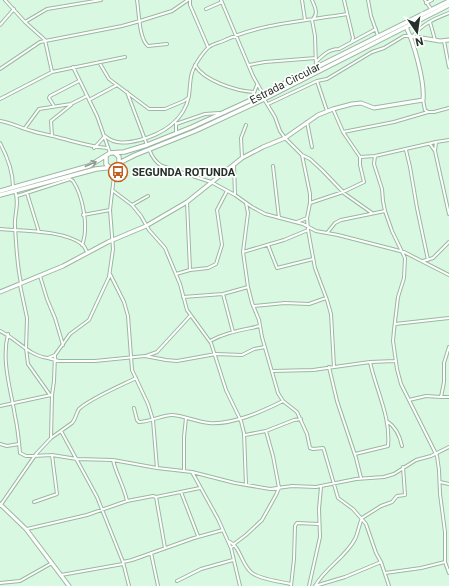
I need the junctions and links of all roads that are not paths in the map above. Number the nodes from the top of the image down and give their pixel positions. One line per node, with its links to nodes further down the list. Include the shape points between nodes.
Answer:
1 (5, 0): 16 (street)
2 (101, 0): 24 (street, via 47,9)
3 (137, 0): 23 (street)
4 (189, 0): 13 (street); 14 (street)
5 (302, 0): 21 (street)
6 (312, 0): 22 (street, via 316,14)
7 (344, 0): 20 (street)
8 (368, 0): 28 (street)
9 (432, 0): 11 (street)
10 (221, 1): 17 (street); 29 (street)
11 (426, 1): 18 (street)
12 (449, 1): 18 (main road, Estrada Circular)
13 (184, 3): 14 (street); 23 (street, via 172,11)
14 (190, 5): 38 (street)
15 (449, 5): 27 (main road, Estrada Circular)
16 (14, 9): 24 (street); 26 (street)
17 (206, 9)
18 (431, 9): 30 (main road, Estrada Circular)
19 (449, 13): 25 (street)
20 (347, 14): 22 (street); 32 (street)
21 (305, 20): 22 (street); 29 (street)
22 (312, 20): 40 (street)
23 (140, 21): 33 (street); 37 (street, via 142,37 147,45)
24 (25, 22): 33 (street)
25 (429, 22): 31 (street); 34 (street)
26 (0, 25)
27 (406, 27): 31 (street); 59 (main road, Estrada Circular)
28 (376, 29): 30 (street); 32 (street)
29 (235, 35): 38 (street); 44 (street)
30 (378, 36): 47 (main road, Estrada Circular)
31 (412, 36): 34 (street); 51 (street, via 404,36 327,79); 63 (street)
32 (355, 39): 42 (street, via 339,49 327,52)
33 (45, 40): 48 (street); 49 (street)
34 (435, 40): 36 (street)
35 (449, 40): 36 (street)
36 (444, 41): 46 (street)
37 (167, 44)
38 (208, 47): 43 (street)
39 (125, 56): 41 (street)
40 (316, 58): 42 (street); 44 (street)
41 (99, 62): 45 (street); 53 (street, via 106,75)
42 (316, 62): 47 (street)
43 (195, 65): 55 (street, via 214,81 243,92); 58 (street)
44 (249, 65): 52 (street)
45 (73, 67): 49 (street); 50 (street)
46 (449, 67)
47 (316, 68): 56 (main road, Estrada Circular)
48 (0, 69)
49 (52, 72): 60 (street)
50 (79, 81): 57 (street); 66 (street, via 50,96)
51 (317, 81): 65 (street); 69 (street)
52 (257, 84): 55 (street); 56 (street)
53 (117, 85): 54 (street); 61 (street)
54 (126, 91): 58 (street, via 149,109 156,110 174,106); 82 (street)
55 (254, 92): 62 (street)
56 (263, 94): 62 (main road, Estrada Circular)
57 (87, 96): 61 (street); 64 (street)
58 (188, 97): 73 (street, via 186,107)
59 (264, 98): 65 (street); 87 (main road, Estrada Circular, via 195,131)
60 (0, 99)
61 (89, 100): 80 (street)
62 (251, 100): 71 (main road, Estrada Circular)
63 (423, 100): 68 (street, via 374,108 360,103); 70 (street)
64 (72, 104): 66 (street); 79 (street, via 51,121)
65 (268, 104): 81 (street)
66 (54, 106): 76 (street, via 39,108)
67 (449, 108): 70 (street)
68 (333, 109): 69 (street); 77 (street)
69 (327, 111): 74 (street)
70 (428, 112): 77 (street)
71 (222, 113): 73 (street, via 205,114); 78 (main road, Estrada Circular)
72 (0, 121): 76 (street)
73 (176, 122): 78 (street); 82 (street, via 164,131)
74 (307, 122): 81 (street); 88 (street)
75 (246, 125): 99 (street, via 241,143)
76 (25, 128): 79 (street)
77 (343, 132): 98 (street)
78 (176, 133): 87 (main road, Estrada Circular)
79 (52, 136): 89 (street)
80 (105, 136): 82 (street, via 114,142 122,143); 89 (street); 90 (street)
81 (285, 138): 95 (street); 99 (street)
82 (145, 139): 87 (street)
83 (449, 140): 84 (street)
84 (436, 142): 86 (street); 92 (street)
85 (0, 143): 105 (street)
86 (428, 143): 91 (street); 92 (street)
87 (148, 147): 94 (main road, Estrada Circular); 100 (main road, Estrada Circular); 106 (street, via 153,158 162,166)
88 (312, 147)
89 (94, 148): 90 (street)
90 (108, 148): 93 (street)
91 (406, 150): 97 (street); 149 (street)
92 (435, 151): 129 (street)
93 (110, 153): 94 (main road); 96 (main road)
94 (115, 153): 100 (main road, via 119,157)
95 (302, 155): 113 (street, via 317,165); 121 (street)
96 (106, 156): 103 (main road, via 105,161); 107 (main road, one-way to 96, via 89,166)
97 (375, 156): 98 (street); 125 (street, via 374,164 382,189)
98 (360, 157): 113 (street, via 364,182)
99 (242, 158): 101 (street)
100 (119, 163): 104 (main road)
101 (234, 164): 106 (street); 116 (street)
102 (273, 166): 130 (street)
103 (109, 167): 104 (main road); 112 (main road)
104 (115, 167): 109 (street)
105 (13, 181): 107 (street); 108 (street)
106 (211, 182): 111 (street); 119 (street)
107 (18, 186): 108 (main road)
108 (12, 187): 110 (main road)
109 (112, 190): 122 (street); 124 (street)
110 (0, 191)
111 (227, 191): 116 (street); 151 (street, via 217,210 222,245 218,262 215,266)
112 (15, 192): 115 (main road); 117 (street)
113 (343, 192): 121 (street); 127 (street)
114 (27, 193): 117 (street); 128 (street, via 71,180 80,195); 137 (street)
115 (0, 195)
116 (235, 195): 120 (street)
117 (17, 196): 136 (street)
118 (148, 196): 122 (street)
119 (187, 202): 133 (street); 151 (street)
120 (246, 203): 123 (street); 126 (street)
121 (310, 203): 131 (street)
122 (132, 205): 133 (street)
123 (252, 207): 126 (street); 130 (street)
124 (110, 210): 128 (street); 139 (street)
125 (385, 211): 127 (street); 146 (street, via 392,231)
126 (248, 213): 143 (street)
127 (372, 213): 138 (street, via 341,220)
128 (83, 214): 141 (street, via 85,233)
129 (449, 214)
130 (279, 218): 132 (street)
131 (307, 218): 132 (street); 134 (street)
132 (296, 222): 134 (street)
133 (146, 226): 139 (street); 153 (street, via 165,248)
134 (308, 228): 138 (street); 142 (street); 148 (street)
135 (0, 229): 136 (street)
136 (15, 229): 137 (street); 156 (street)
137 (39, 232): 141 (street, via 59,235)
138 (327, 233): 146 (street)
139 (113, 240): 147 (street); 152 (street)
140 (449, 242): 149 (street)
141 (82, 245): 147 (street)
142 (268, 245): 144 (street); 148 (street, via 277,268)
143 (243, 247): 144 (street); 145 (street)
144 (248, 250): 145 (street)
145 (243, 252): 157 (street)
146 (404, 252): 150 (street); 165 (street, via 406,263 398,296)
147 (88, 253): 155 (street)
148 (313, 259): 161 (street)
149 (428, 260): 150 (street)
150 (422, 261): 154 (street)
151 (190, 270): 153 (street)
152 (110, 273): 171 (street, via 89,320 70,334); 178 (street, via 128,316)
153 (176, 274): 160 (street)
154 (449, 275)
155 (40, 276): 156 (street); 171 (street)
156 (20, 285): 158 (street); 174 (street, via 27,318)
157 (248, 287): 159 (street); 162 (street)
158 (0, 292)
159 (223, 294): 160 (street); 168 (street)
160 (183, 297): 163 (street)
161 (326, 298): 162 (street, via 309,304); 184 (street, via 332,321)
162 (254, 306): 166 (street)
163 (190, 316): 170 (street); 177 (street, via 157,352)
164 (449, 318): 165 (street)
165 (395, 324): 181 (street)
166 (260, 326): 168 (street); 172 (street)
167 (0, 331): 169 (street)
168 (233, 332): 170 (street)
169 (8, 334): 174 (street); 192 (street, via 5,344)
170 (210, 341): 175 (street)
171 (63, 345): 176 (street)
172 (265, 347): 175 (street, via 242,355); 185 (street)
173 (449, 347): 188 (street, via 444,363)
174 (26, 348): 179 (street, via 36,355); 187 (street, via 28,364)
175 (216, 354): 177 (street, via 177,361); 196 (street, via 226,390)
176 (55, 355): 179 (street); 180 (street)
177 (145, 356): 178 (street)
178 (131, 357): 180 (street, via 95,361); 186 (street, via 132,370)
179 (48, 358): 180 (street)
180 (55, 361): 187 (street)
181 (395, 361): 182 (street); 191 (street)
182 (370, 362): 184 (street); 199 (street)
183 (329, 367): 184 (street); 185 (street, via 292,372); 209 (street, via 340,413)
184 (334, 367)
185 (272, 371): 190 (street)
186 (136, 378): 198 (street); 200 (street, via 81,407 75,420)
187 (51, 395): 192 (street); 203 (street)
188 (441, 397): 189 (street); 191 (street, via 426,396)
189 (449, 397)
190 (283, 400): 196 (street); 197 (street)
191 (409, 400): 208 (street)
192 (12, 404): 193 (street); 205 (street)
193 (0, 406)
194 (134, 408): 198 (street, via 138,422)
195 (186, 418): 196 (street, via 211,423); 198 (street, via 170,415); 216 (street)
196 (239, 419): 202 (street)
197 (301, 419): 201 (street); 220 (street, via 310,448 323,448)
198 (153, 420): 214 (street)
199 (388, 422): 206 (street, via 397,432); 209 (street, via 388,446)
200 (60, 431): 203 (street); 212 (street)
201 (266, 431): 202 (street); 225 (street)
202 (245, 435): 222 (street)
203 (51, 438): 211 (street)
204 (0, 444): 205 (street)
205 (19, 444): 211 (street, via 20,453)
206 (402, 446)
207 (449, 447): 208 (street)
208 (436, 453): 215 (street); 219 (street)
209 (355, 454): 218 (street)
210 (52, 455): 211 (street); 212 (street); 229 (street, via 57,494)
211 (33, 456): 230 (street)
212 (77, 459): 213 (street); 231 (street)
213 (113, 460): 214 (street); 228 (street)
214 (157, 468): 216 (street)
215 (403, 468): 218 (street, via 388,476); 232 (street, via 405,494 397,496 392,502)
216 (184, 470): 217 (street)
217 (192, 472): 222 (street); 224 (street)
218 (362, 478): 220 (street)
219 (440, 482): 221 (street); 244 (street)
220 (334, 484): 223 (street); 232 (street, via 338,498)
221 (449, 484)
222 (246, 485): 225 (street)
223 (321, 487): 225 (street); 233 (street)
224 (200, 488): 226 (street); 235 (street)
225 (279, 488): 238 (street, via 262,520)
226 (181, 492): 227 (street); 236 (street)
227 (156, 496): 228 (street); 239 (street)
228 (127, 501): 231 (street)
229 (34, 502)
230 (0, 505): 234 (street)
231 (102, 510): 234 (street); 246 (street)
232 (362, 518): 243 (street); 258 (street, via 355,538 344,554 329,567)
233 (320, 524): 252 (street, via 297,523 294,526); 257 (street, via 320,536)
234 (26, 529): 245 (street)
235 (223, 530): 236 (street); 237 (street)
236 (198, 536): 239 (street)
237 (228, 541): 238 (street); 240 (street)
238 (234, 544): 240 (street); 252 (street, via 250,572)
239 (165, 548): 241 (street)
240 (231, 548): 242 (street)
241 (151, 553): 246 (street); 255 (street)
242 (233, 560): 250 (street, via 201,569); 256 (street)
243 (381, 562): 248 (street); 258 (street)
244 (445, 562): 247 (street); 248 (street)
245 (52, 563): 249 (street); 251 (street, via 24,580)
246 (123, 563): 249 (street); 254 (street)
247 (449, 573)
248 (385, 574): 259 (street)
249 (61, 575): 253 (street)
250 (177, 581)
251 (0, 583)
252 (291, 585)
253 (69, 586)
254 (129, 586)
255 (158, 586)
256 (240, 586)
257 (309, 586)
258 (314, 586)
259 (389, 586)

